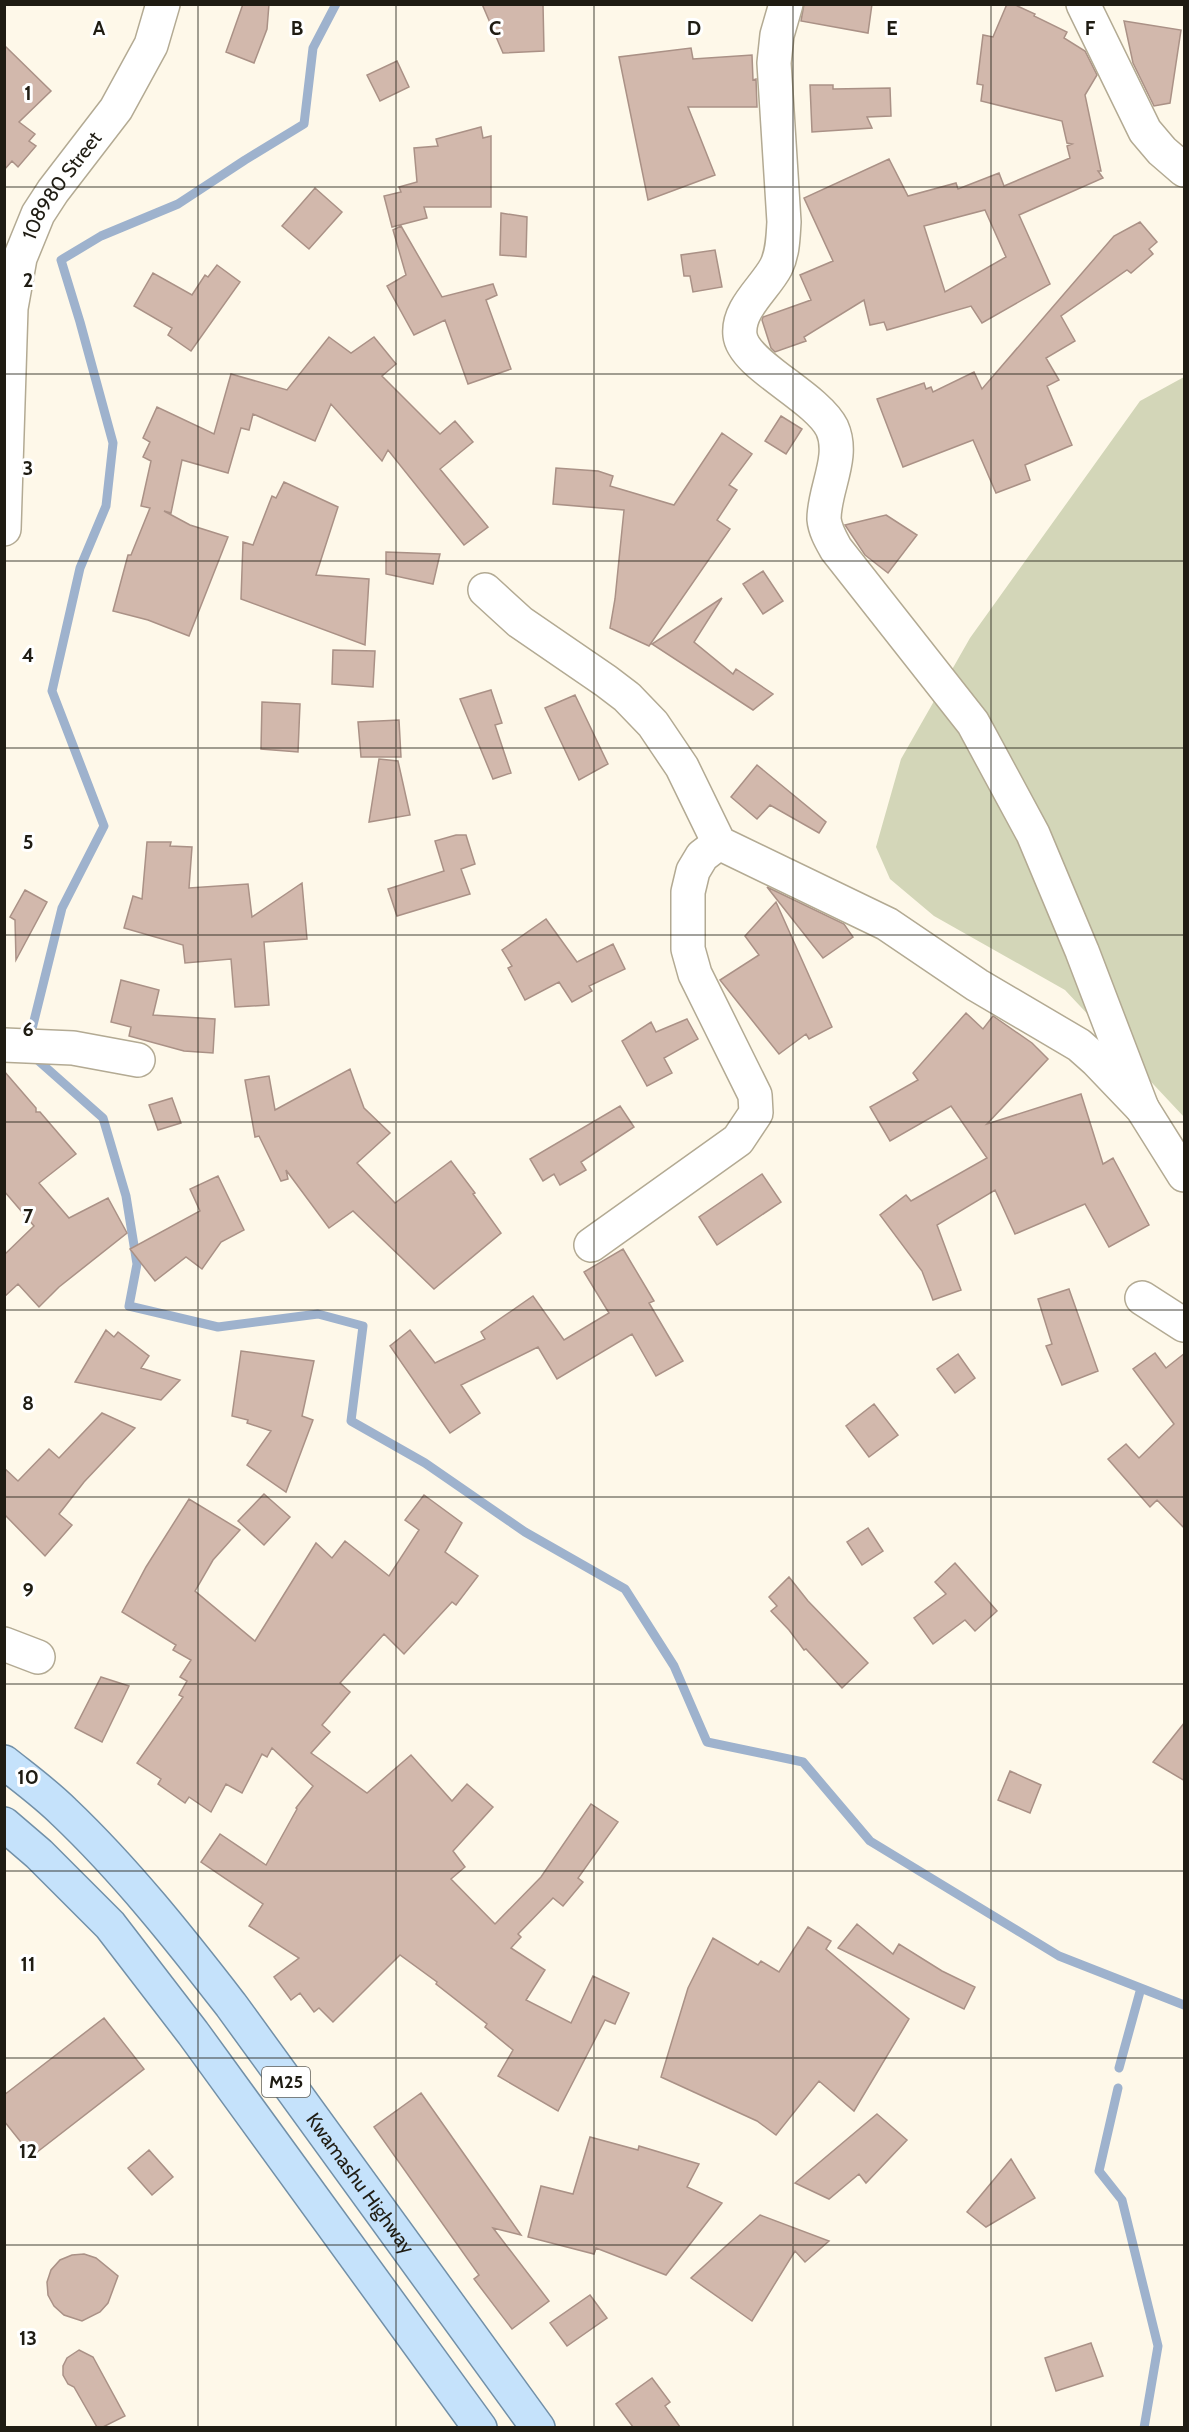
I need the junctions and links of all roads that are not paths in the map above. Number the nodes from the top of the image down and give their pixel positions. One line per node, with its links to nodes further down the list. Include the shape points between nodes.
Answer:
1 (163, 4): 5 (street, 108980 Street, via 151,45 116,109)
2 (786, 4): 11 (street, via 774,63 784,222 782,248 772,273 742,317 742,343 753,358 821,411 831,428 836,441 824,519 828,535 973,723 1033,834)
3 (1083, 4): 4 (street, via 1145,131)
4 (1185, 170)
5 (12, 253): 6 (street, 108980 Street)
6 (4, 529)
7 (485, 590): 8 (street, via 519,622 627,697 653,724 682,767)
8 (719, 843): 11 (street, via 887,924 977,985 1078,1045); 13 (street, via 702,856 693,871 688,892 688,949 695,974 755,1095 756,1113 738,1140)
9 (4, 1045): 10 (street, via 73,1048)
10 (138, 1060)
11 (1142, 1108): 12 (street)
12 (1185, 1174)
13 (591, 1245)
14 (1142, 1298): 15 (street)
15 (1185, 1324)
16 (4, 1644): 17 (street)
17 (38, 1657)
18 (4, 1762): 20 (main road, Kwamashu Highway / M25, via 63,1811 121,1871)
19 (4, 1824): 21 (main road, M25, via 110,1925)
20 (231, 2005): 21 (main road); 23 (main road, Kwamashu Highway / M25)
21 (193, 2033): 22 (main road, M25)
22 (480, 2427)
23 (538, 2427)

